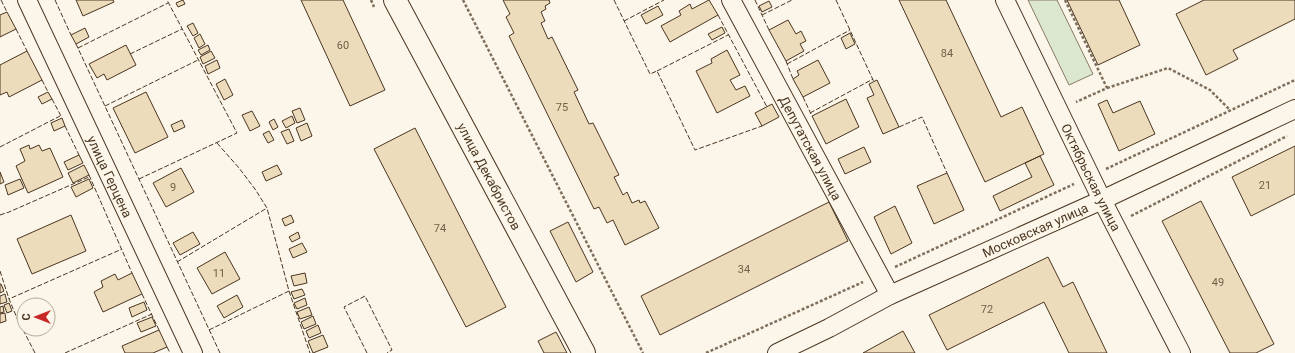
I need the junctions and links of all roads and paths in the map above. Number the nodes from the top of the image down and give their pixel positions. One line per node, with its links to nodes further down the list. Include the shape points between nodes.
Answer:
1 (27, 0): 17 (street, улица Герцена)
2 (396, 0): 18 (street, улица Декабристов)
3 (463, 0): 19 (path)
4 (731, 0): 16 (street, Депутатская улица)
5 (1004, 0): 14 (street, Октябрьская улица)
6 (1065, 0): 8 (path)
7 (1295, 80): 11 (path)
8 (1107, 88): 9 (path); 11 (path, via 1168,68 1210,90)
9 (1072, 104)
10 (1295, 108): 14 (street, Московская улица)
11 (1230, 110): 13 (path)
12 (1288, 135): 15 (path)
13 (1105, 170)
14 (1102, 200): 16 (street, Московская улица); 21 (street, Октябрьская улица)
15 (1129, 217)
16 (890, 296): 20 (street, Московская улица)
17 (193, 353)
18 (584, 353)
19 (644, 353)
20 (777, 353)
21 (1181, 353)

